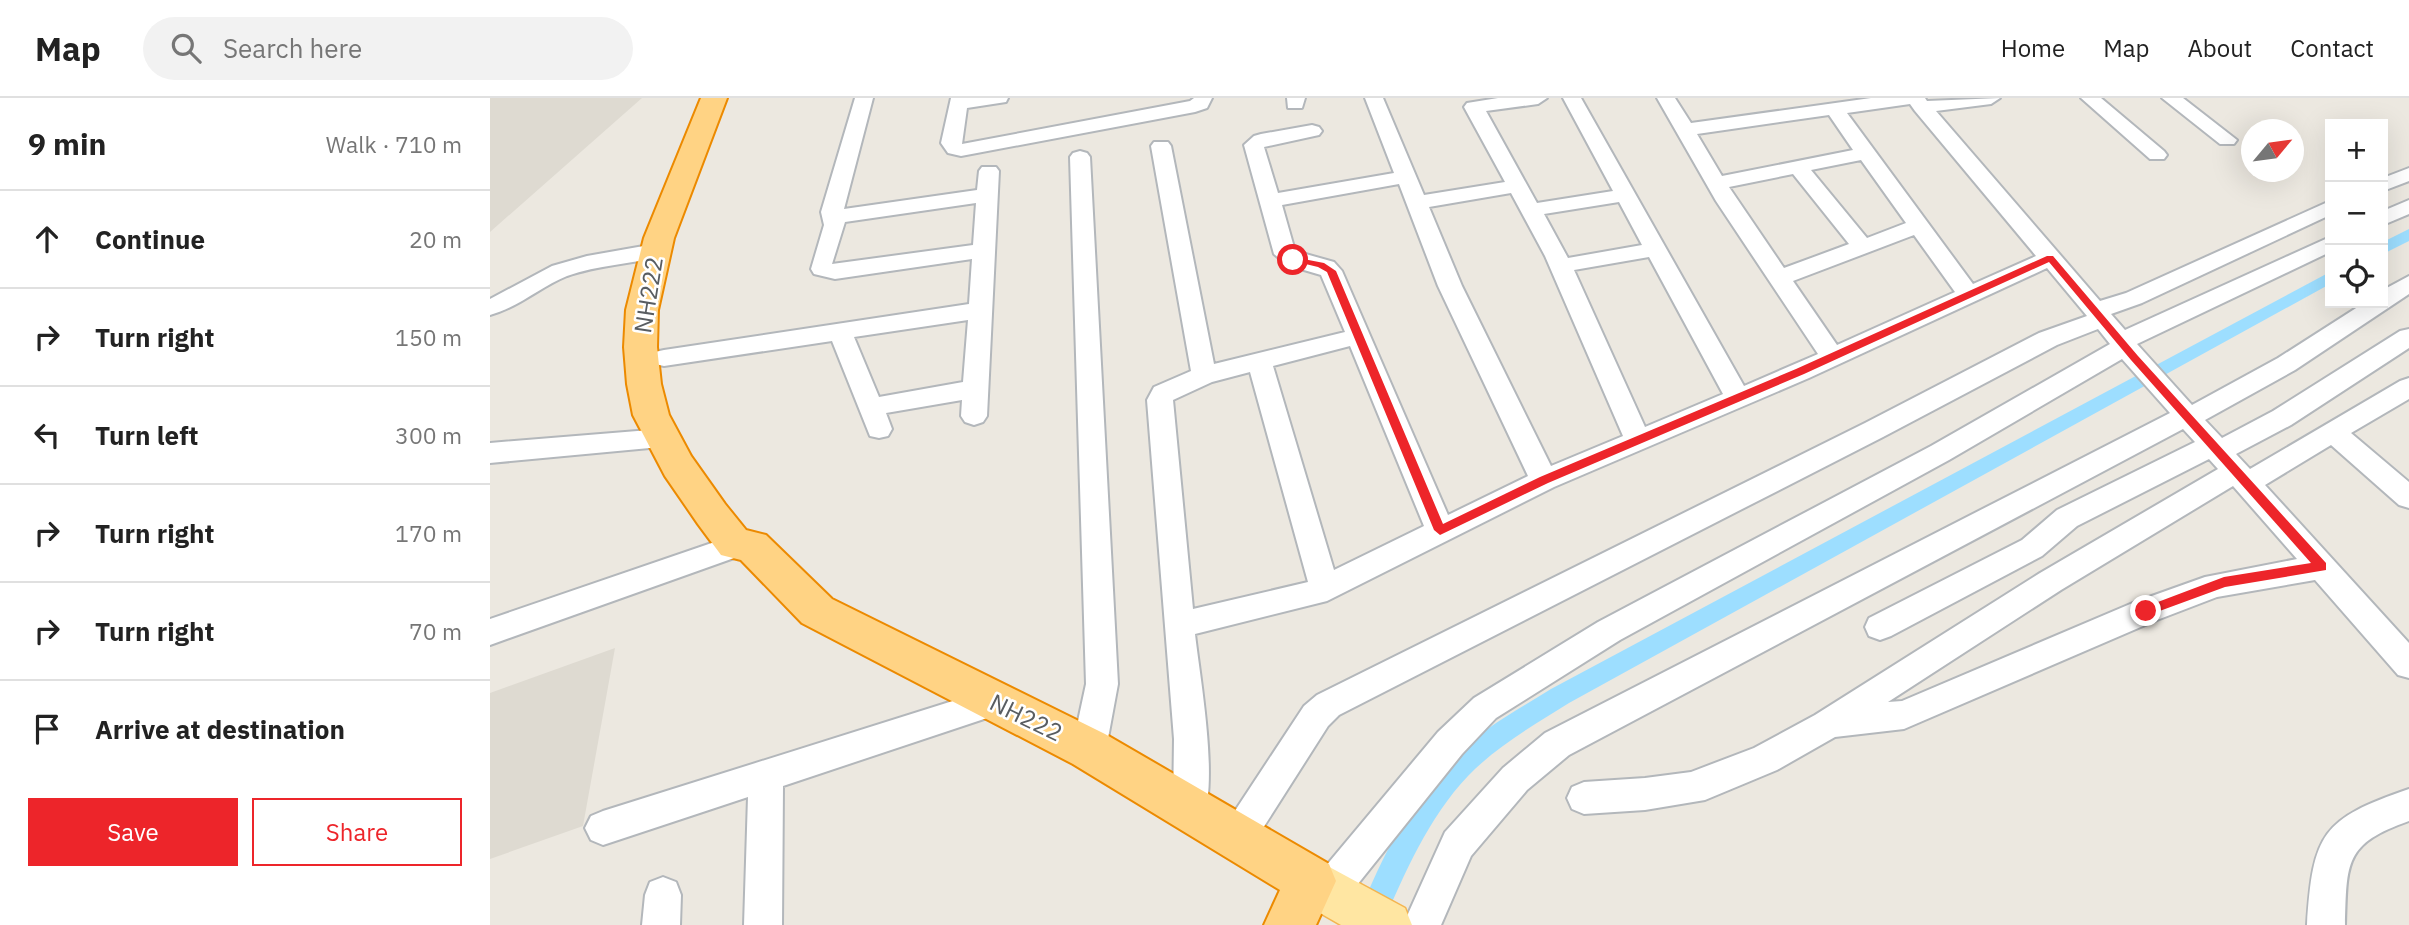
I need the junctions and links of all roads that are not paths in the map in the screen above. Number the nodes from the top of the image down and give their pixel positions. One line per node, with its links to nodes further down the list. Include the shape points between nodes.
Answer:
1 (714, 98): 44 (highway, NH222)
2 (726, 98): 60 (highway, NH222, via 674,247 663,314)
3 (864, 98): 38 (street)
4 (999, 98): 13 (street)
5 (1203, 98): 13 (street, via 1195,106 961,150 951,143)
6 (1374, 98): 26 (street)
7 (1538, 98): 29 (street, via 1474,107)
8 (1572, 98): 31 (street)
9 (1666, 98): 16 (street)
10 (1991, 98): 14 (street)
11 (2090, 98): 21 (street)
12 (2171, 98): 18 (street)
13 (959, 101)
14 (1916, 101): 15 (street); 45 (street)
15 (1835, 109): 16 (street); 20 (street)
16 (1683, 130): 27 (street)
17 (1312, 131): 32 (street, via 1254,145)
18 (2227, 140)
19 (1161, 146): 62 (street)
20 (1867, 153): 23 (street); 39 (street)
21 (2157, 155)
22 (1080, 157): 85 (street, via 1102,684)
23 (1798, 167): 27 (street); 41 (street)
24 (989, 171): 30 (street)
25 (2409, 174): 28 (street)
26 (1406, 177): 32 (street); 33 (street)
27 (1716, 183): 47 (street)
28 (2388, 183)
29 (1517, 186): 33 (street); 36 (street)
30 (988, 195): 38 (street); 43 (street)
31 (1625, 195): 36 (street); 42 (street)
32 (1269, 201): 56 (street, via 1285,254 1331,271)
33 (1417, 203): 73 (street, via 1450,286)
34 (2409, 206): 37 (street)
35 (2325, 209): 54 (street)
36 (1531, 210): 46 (street)
37 (2388, 216)
38 (832, 217): 43 (street, via 834,229 821,265 825,272)
39 (1920, 226): 41 (street); 49 (street)
40 (2328, 245): 58 (street)
41 (1863, 247): 47 (street)
42 (1656, 249): 46 (street); 65 (street)
43 (986, 250): 53 (street)
44 (655, 251): 51 (street, via 557,272); 69 (highway, NH222, via 642,320 640,363 649,412)
45 (2050, 258): 49 (street); 54 (street)
46 (1560, 266): 70 (street)
47 (1777, 279): 59 (street)
48 (2409, 283): 50 (street)
49 (1969, 295): 59 (street)
50 (2388, 297)
51 (490, 307)
52 (2372, 308): 66 (street, via 2256,384)
53 (982, 310): 55 (street); 63 (street)
54 (2098, 315): 58 (street); 91 (street, via 1328,705 1316,716)
55 (840, 331): 60 (street); 63 (street, via 874,418)
56 (1359, 337): 61 (street); 75 (street)
57 (2409, 337): 72 (street, via 2293,411)
58 (2127, 349): 66 (street); 92 (street, via 1609,631 1485,708 1450,743)
59 (1832, 357): 65 (street)
60 (664, 358): 76 (highway, NH222, via 678,421 706,470 751,527)
61 (1259, 362): 62 (street); 78 (street)
62 (1204, 375): 79 (street, via 1170,388 1160,400)
63 (976, 388): 67 (street)
64 (2407, 391): 68 (street)
65 (1738, 398): 70 (street)
66 (2182, 409): 72 (street); 96 (street, via 1557,744 1515,779 1458,844)
67 (974, 416)
68 (2334, 433): 72 (street); 74 (street)
69 (662, 439): 71 (street); 76 (highway, NH222, via 709,511)
70 (1638, 440): 73 (street)
71 (490, 453)
72 (2229, 462): 77 (street); 80 (street, via 2067,518 2032,548); 84 (street)
73 (1544, 480): 75 (street)
74 (2409, 498)
75 (1440, 530): 78 (street)
76 (745, 546): 81 (street); 83 (highway, NH222, via 817,611)
77 (2321, 567): 82 (street); 84 (street, via 2215,585 1904,715)
78 (1324, 587): 79 (street)
79 (1179, 625): 89 (street, via 1191,738)
80 (1880, 627)
81 (490, 632)
82 (2409, 665)
83 (994, 702): 85 (highway, NH222); 86 (street)
84 (1828, 723): 87 (street, via 1733,774 1704,784)
85 (1089, 749): 89 (highway, NH222)
86 (766, 775): 90 (street); 93 (street)
87 (1584, 798)
88 (2409, 805): 97 (street, via 2376,815 2339,842 2328,876)
89 (1190, 809): 91 (highway, NH222)
90 (603, 828)
91 (1237, 838): 92 (highway, NH222)
92 (1328, 892): 94 (highway); 95 (main road)
93 (763, 925)
94 (1290, 925)
95 (1388, 925)
96 (1422, 925)
97 (2326, 925)

